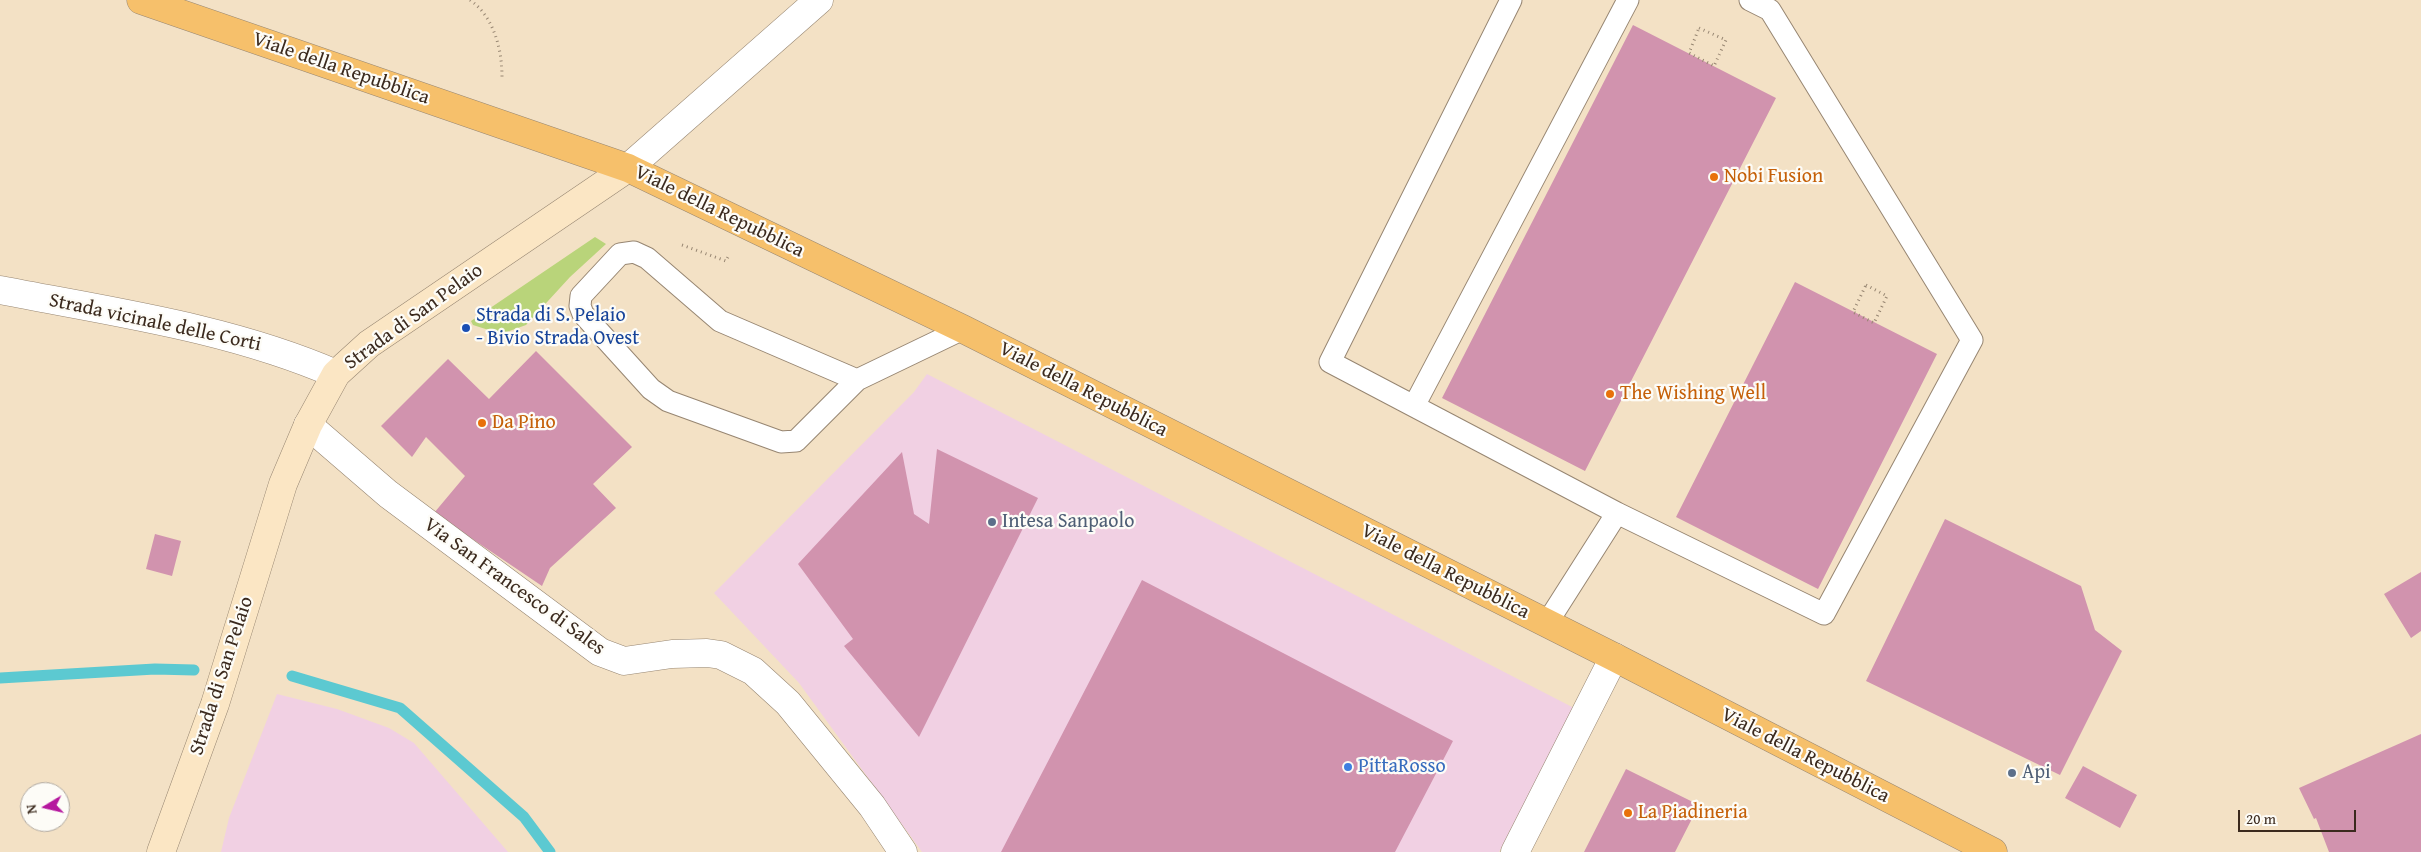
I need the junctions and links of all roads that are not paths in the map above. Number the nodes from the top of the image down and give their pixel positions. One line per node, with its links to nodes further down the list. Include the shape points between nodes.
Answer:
1 (141, 0): 6 (main road, Viale della Repubblica)
2 (819, 0): 6 (street, Strada di San Pelaio)
3 (1510, 0): 11 (lane, via 1330,362)
4 (1628, 0): 11 (lane)
5 (1750, 0): 13 (lane, via 1770,10 1972,340 1824,614)
6 (628, 168): 8 (main road, Viale della Repubblica); 9 (main road, Strada di San Pelaio, via 369,344)
7 (0, 290): 9 (street, Strada vicinale delle Corti, via 229,335)
8 (963, 329): 10 (lane); 14 (main road, Viale della Repubblica)
9 (336, 374): 12 (main road, Strada di San Pelaio)
10 (857, 380): 10 (lane, via 720,321 647,258 634,252 620,254 582,296 580,306 583,314 651,389 668,400 781,442 796,441)
11 (1414, 406): 13 (lane)
12 (308, 426): 16 (main road, Strada di San Pelaio, via 283,484 215,704); 17 (street, Via San Francesco di Sales, via 388,494 600,652 624,661 707,653 721,655 753,671 788,703 872,806)
13 (1617, 513): 14 (lane)
14 (1547, 623): 15 (main road, Viale della Repubblica)
15 (1614, 657): 18 (street); 19 (main road, Viale della Repubblica)
16 (162, 852)
17 (903, 852)
18 (1515, 852)
19 (1993, 852)

